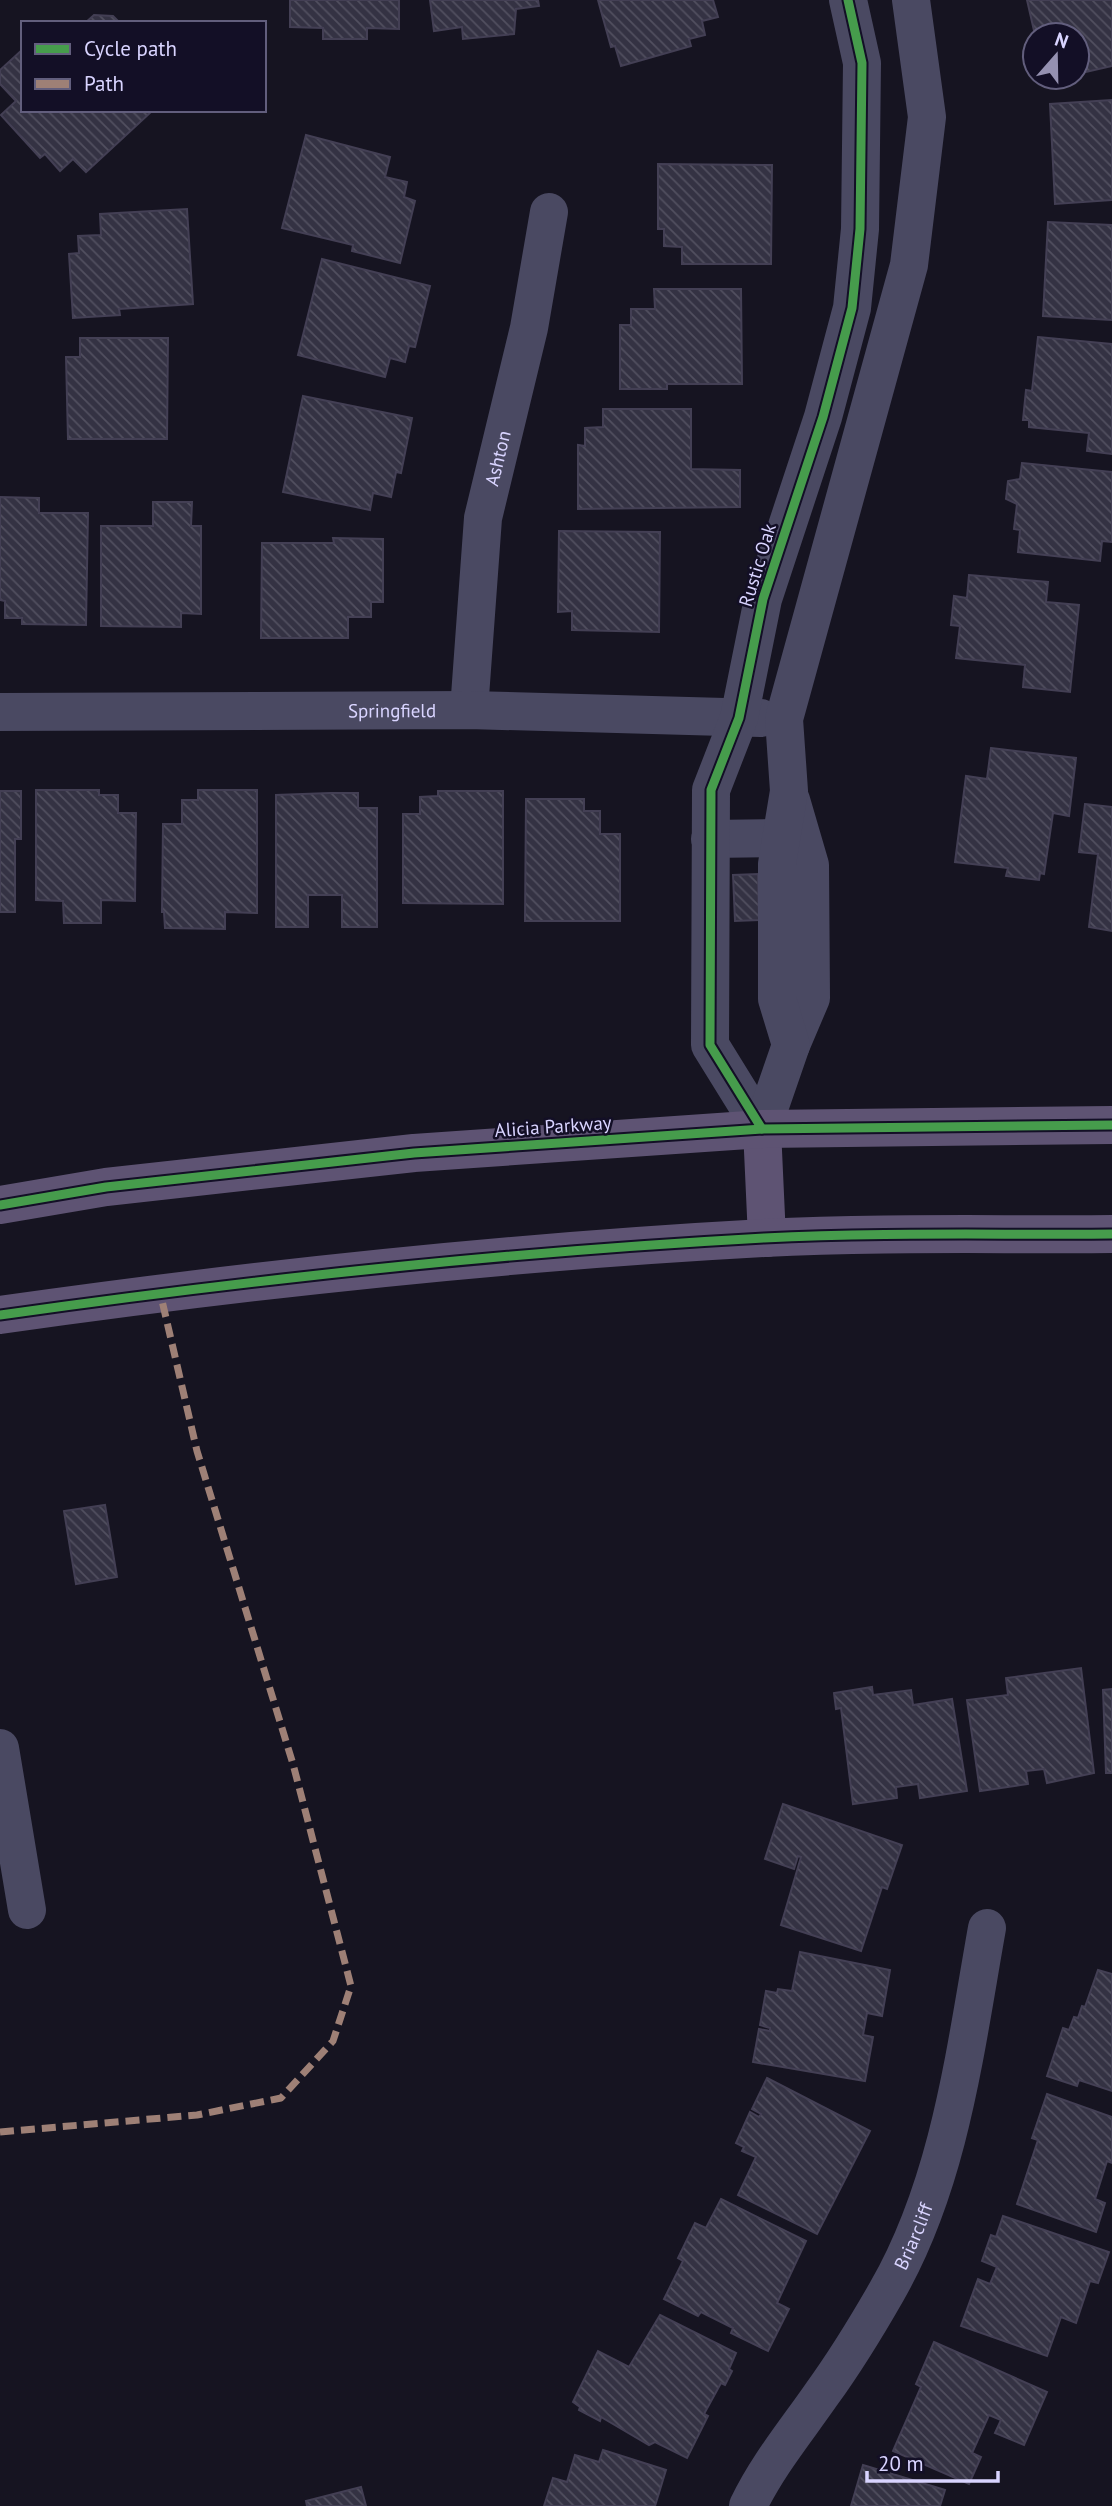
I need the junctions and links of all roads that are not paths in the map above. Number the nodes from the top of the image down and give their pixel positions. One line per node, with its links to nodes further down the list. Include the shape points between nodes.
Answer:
1 (848, 0): 6 (street, Rustic Oak, via 862,63 860,229 852,308 823,417 763,599)
2 (911, 0): 7 (street, via 927,117 909,265)
3 (549, 212): 4 (street, Ashton, via 528,328 483,518)
4 (469, 709): 5 (street, Springfield); 6 (street, Springfield)
5 (0, 712)
6 (739, 718): 7 (street, Springfield); 10 (street, Rustic Oak, via 711,790)
7 (785, 719): 8 (street)
8 (789, 791): 9 (street); 11 (street, via 810,865 811,998)
9 (781, 838): 10 (street); 11 (street, via 777,999)
10 (710, 839): 13 (street, Rustic Oak, via 710,1045)
11 (791, 1045): 13 (street)
12 (1112, 1125): 13 (main road, Alicia Parkway)
13 (762, 1129): 14 (main road, Alicia Parkway, via 414,1153 106,1187); 16 (main road)
14 (0, 1205)
15 (1112, 1234): 16 (main road)
16 (767, 1238): 17 (main road, via 424,1262 240,1281)
17 (0, 1315)
18 (0, 1748): 19 (street)
19 (27, 1910)
20 (987, 1928): 21 (street, Briarcliff, via 957,2102 926,2205 888,2289)
21 (748, 2506)

